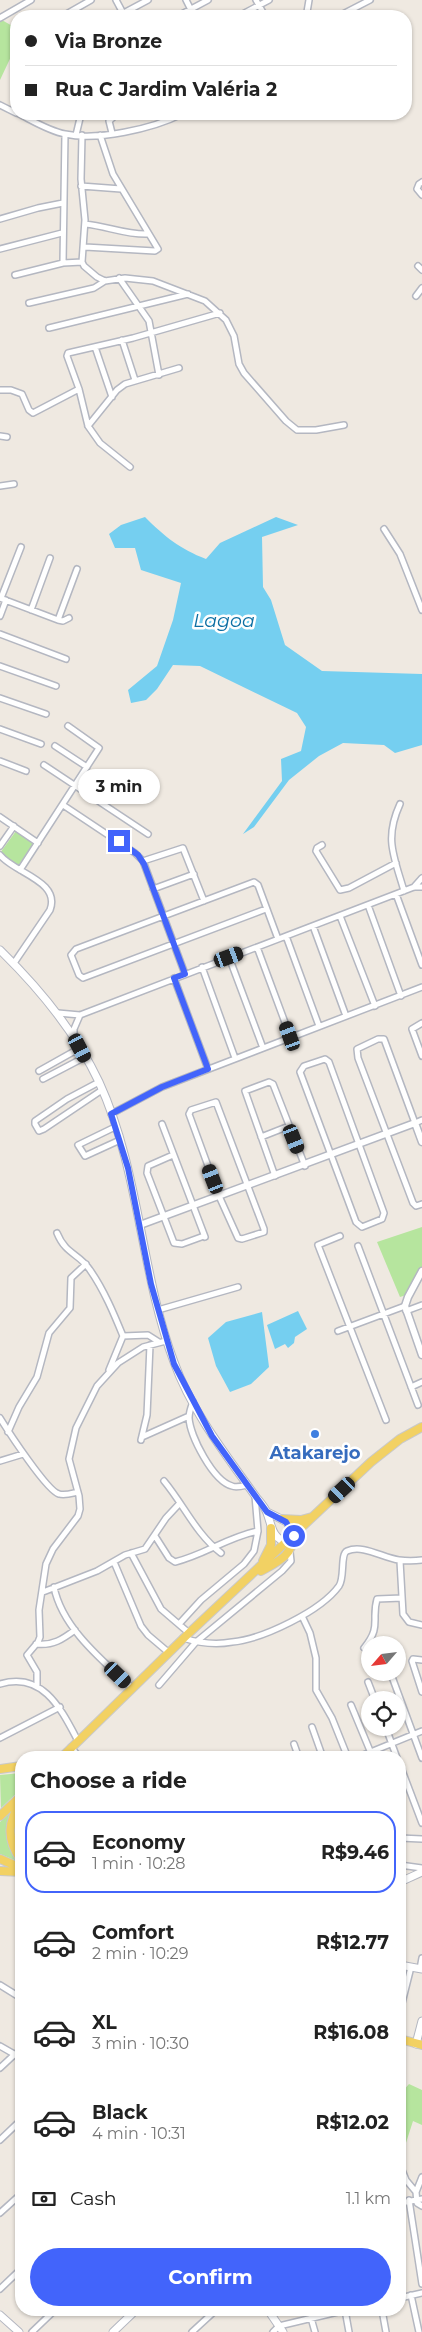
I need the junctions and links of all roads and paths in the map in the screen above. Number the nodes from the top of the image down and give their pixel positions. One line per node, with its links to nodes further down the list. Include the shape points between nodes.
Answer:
1 (31, 0): 11 (street)
2 (91, 0): 12 (street)
3 (148, 0): 13 (street)
4 (186, 0): 10 (street)
5 (208, 0): 10 (street)
6 (256, 0): 9 (street)
7 (269, 0): 9 (street)
8 (367, 1): 16 (street)
9 (259, 6): 14 (street); 15 (street)
10 (191, 9)
11 (14, 10)
12 (74, 10)
13 (131, 10)
14 (251, 10)
15 (261, 10)
16 (350, 10)
17 (34, 120): 22 (street)
18 (80, 120): 23 (street)
19 (110, 120): 21 (street)
20 (163, 120): 21 (street, via 138,129)
21 (112, 133): 24 (street)
22 (65, 134): 23 (street); 29 (street)
23 (79, 135): 24 (street); 26 (street)
24 (100, 135): 27 (street, via 106,159)
25 (422, 182): 28 (street, via 417,189)
26 (81, 186): 27 (street); 31 (street)
27 (121, 189): 33 (street)
28 (422, 195)
29 (63, 203): 30 (street); 32 (street)
30 (0, 219)
31 (85, 224): 33 (street, via 129,234); 34 (street)
32 (62, 233): 35 (street); 37 (street)
33 (148, 234): 34 (street, via 157,251)
34 (85, 247): 36 (street)
35 (0, 249)
36 (82, 262): 37 (street); 40 (street, via 91,273)
37 (63, 263): 38 (street)
38 (15, 275)
39 (119, 278): 40 (street); 42 (street, via 153,281); 45 (street)
40 (105, 280): 44 (street, via 94,288)
41 (422, 288): 43 (street)
42 (188, 294): 45 (street); 46 (street, via 205,301)
43 (416, 296)
44 (29, 304)
45 (139, 306): 47 (street); 48 (street, via 149,321)
46 (220, 313): 48 (street); 57 (street, via 234,336 244,373 292,427 305,431)
47 (49, 328)
48 (150, 333): 49 (street); 52 (street)
49 (122, 340): 50 (street); 53 (street)
50 (95, 347): 54 (street, via 72,350 67,356); 56 (street)
51 (179, 368): 52 (street)
52 (159, 375): 53 (street)
53 (135, 380): 56 (street, via 122,386)
54 (79, 389): 55 (street, via 33,413 22,394); 58 (street)
55 (0, 390)
56 (112, 397): 58 (street)
57 (344, 425)
58 (88, 426): 61 (street, via 109,451)
59 (0, 436): 60 (street)
60 (7, 437)
61 (130, 467)
62 (14, 484): 63 (street)
63 (0, 486)
64 (384, 529): 70 (street, via 400,554)
65 (22, 547): 68 (street)
66 (50, 558): 69 (street)
67 (77, 569): 73 (street)
68 (3, 599): 69 (street); 71 (street)
69 (31, 610): 73 (street)
70 (422, 610)
71 (0, 616)
72 (69, 618): 73 (street)
73 (58, 620)
74 (0, 634): 75 (street)
75 (66, 659)
76 (0, 666): 77 (street)
77 (56, 686)
78 (0, 698): 79 (street)
79 (46, 714)
80 (68, 726): 86 (street, via 98,745)
81 (0, 729): 82 (street)
82 (40, 744)
83 (55, 746): 86 (street)
84 (0, 761): 87 (street)
85 (44, 765): 88 (street)
86 (87, 767): 88 (street)
87 (26, 771)
88 (75, 786): 90 (street); 93 (street)
89 (400, 804): 99 (street, via 390,836)
90 (63, 805): 94 (street); 98 (street)
91 (0, 817): 92 (street)
92 (14, 826): 94 (street); 96 (street)
93 (148, 834)
94 (38, 843): 100 (street)
95 (322, 845): 99 (street, via 316,852 340,890)
96 (0, 846)
97 (1, 856): 100 (street)
98 (142, 861): 101 (street, via 178,848 184,849); 105 (street)
99 (396, 863): 106 (street)
100 (20, 870): 120 (street, via 48,889 53,899 50,910)
101 (194, 874): 105 (street); 108 (street)
102 (422, 878): 103 (street)
103 (414, 887): 104 (street); 106 (street)
104 (422, 887)
105 (153, 889): 112 (street)
106 (404, 891): 107 (street)
107 (396, 894): 109 (street); 121 (street)
108 (204, 901): 110 (street, via 257,883); 112 (street)
109 (368, 905): 111 (street); 126 (street)
110 (266, 909): 115 (street); 116 (street)
111 (340, 916): 113 (street); 127 (street)
112 (164, 917): 116 (street); 116 (street, via 72,952 81,978)
113 (313, 926): 114 (street); 130 (street)
114 (286, 936): 115 (street); 132 (street)
115 (278, 939): 117 (street)
116 (174, 944): 123 (street)
117 (257, 947): 119 (street); 133 (street)
118 (0, 950): 120 (main road)
119 (229, 957): 122 (street); 136 (street)
120 (14, 963): 128 (main road)
121 (422, 965)
122 (202, 968): 123 (street); 139 (street)
123 (185, 974): 124 (street)
124 (174, 978): 129 (street); 140 (street)
125 (422, 987): 126 (street)
126 (402, 996): 127 (street)
127 (375, 1006): 130 (street)
128 (58, 1013): 129 (street); 134 (main road)
129 (80, 1014): 134 (street)
130 (346, 1016): 132 (street)
131 (422, 1023): 137 (street, via 412,1030)
132 (319, 1026): 133 (street)
133 (290, 1036): 136 (street)
134 (74, 1037): 135 (main road)
135 (80, 1048): 138 (main road); 141 (street)
136 (263, 1048): 139 (street)
137 (422, 1056)
138 (85, 1057): 142 (street); 143 (main road)
139 (235, 1058): 140 (street)
140 (208, 1069): 144 (street, via 162,1087)
141 (39, 1072)
142 (43, 1078)
143 (100, 1086): 143 (street, via 68,1099 36,1121 36,1127 40,1131 48,1126); 144 (main road)
144 (111, 1114): 148 (main road)
145 (419, 1122): 149 (street); 149 (street, via 387,1044 384,1039 378,1039 357,1049); 152 (street)
146 (162, 1124): 155 (street)
147 (289, 1126): 150 (street); 150 (street, via 273,1084 266,1082 244,1091); 156 (street)
148 (115, 1127): 151 (main road); 151 (street, via 79,1144 87,1156)
149 (386, 1133): 153 (street); 160 (street, via 413,1203 416,1206)
150 (261, 1137): 157 (street)
151 (120, 1140): 163 (main road)
152 (422, 1142)
153 (358, 1144): 154 (street); 154 (street, via 384,1210 384,1218 379,1221 365,1226 356,1222); 154 (street, via 329,1062 325,1059 312,1063 302,1067 300,1072)
154 (331, 1154): 156 (street)
155 (173, 1155): 161 (street); 162 (street, via 150,1164 146,1169)
156 (304, 1166): 157 (street)
157 (276, 1176): 158 (street)
158 (248, 1185): 159 (street); 159 (street, via 264,1232 239,1239); 159 (street, via 216,1102 191,1110 189,1114)
159 (219, 1196): 161 (street)
160 (422, 1204)
161 (192, 1206): 162 (street); 162 (street, via 205,1237 177,1244)
162 (164, 1217): 163 (street)
163 (140, 1225): 173 (main road)
164 (57, 1232): 167 (street, via 66,1250)
165 (340, 1236): 175 (street, via 318,1245)
166 (358, 1246): 174 (street)
167 (86, 1264): 177 (street); 191 (street, via 71,1278 70,1308 49,1333 37,1377)
168 (422, 1271): 169 (street)
169 (419, 1281): 172 (street)
170 (238, 1287): 173 (street)
171 (422, 1305): 172 (street)
172 (406, 1309): 174 (street); 180 (street)
173 (158, 1310): 178 (main road)
174 (384, 1315): 175 (street); 184 (street)
175 (351, 1326): 176 (street); 189 (street)
176 (338, 1331)
177 (123, 1336): 178 (street, via 148,1335); 182 (street)
178 (162, 1341): 179 (street); 185 (main road)
179 (150, 1345): 182 (street, via 124,1359); 187 (street, via 147,1415 142,1439)
180 (420, 1345): 181 (street)
181 (422, 1356)
182 (107, 1375): 196 (street, via 97,1386 71,1443 70,1468)
183 (422, 1382): 184 (street)
184 (411, 1387): 186 (street)
185 (193, 1402): 187 (street); 195 (main road, via 212,1436)
186 (418, 1405)
187 (189, 1416): 195 (street, via 200,1449 214,1471 231,1486)
188 (0, 1418): 191 (street)
189 (386, 1420)
190 (422, 1426): 200 (main road, via 387,1448)
191 (8, 1432): 192 (street)
192 (23, 1454): 193 (street); 196 (street, via 56,1493)
193 (0, 1461)
194 (164, 1481): 198 (street)
195 (247, 1485): 197 (main road)
196 (78, 1492): 216 (street, via 78,1516 49,1557)
197 (255, 1496): 199 (main road); 203 (street)
198 (180, 1504): 204 (street); 207 (street)
199 (267, 1512): 201 (main road); 202 (main road)
200 (314, 1516): 201 (main road, via 301,1520); 205 (main road)
201 (282, 1519): 205 (main road)
202 (271, 1528): 206 (main road, via 275,1536); 214 (main road, via 269,1550)
203 (258, 1531): 207 (street); 219 (street, via 254,1551 248,1559)
204 (155, 1536): 207 (street, via 173,1562); 209 (street, via 146,1549)
205 (294, 1536): 206 (main road); 208 (main road)
206 (286, 1544): 214 (main road)
207 (213, 1547): 210 (street)
208 (290, 1552): 214 (main road); 224 (street, via 291,1561 282,1571)
209 (131, 1553): 213 (street); 219 (street, via 161,1609)
210 (222, 1553)
211 (400, 1560): 212 (street); 217 (street); 218 (street, via 362,1550 346,1551 338,1586 322,1605)
212 (422, 1560)
213 (114, 1562): 215 (street); 226 (street, via 141,1626)
214 (249, 1578): 222 (main road)
215 (54, 1588): 216 (street); 221 (street, via 64,1613)
216 (43, 1592): 225 (street, via 39,1610 40,1637)
217 (402, 1598): 220 (street, via 404,1617 409,1622); 223 (street, via 376,1600 376,1628)
218 (302, 1616): 224 (street, via 241,1641); 251 (street, via 316,1658 316,1690)
219 (180, 1623): 222 (street)
220 (422, 1625)
221 (76, 1630): 225 (street, via 57,1642); 233 (street)
222 (186, 1635): 224 (street); 226 (main road)
223 (372, 1636)
224 (196, 1642): 231 (street)
225 (36, 1644): 232 (street, via 27,1658 37,1672)
226 (168, 1652): 233 (main road)
227 (422, 1660): 235 (street, via 413,1660 412,1663)
228 (394, 1681): 240 (street)
229 (368, 1682): 234 (street)
230 (1, 1685): 232 (street, via 22,1681)
231 (159, 1685)
232 (37, 1686): 237 (street)
233 (132, 1688): 243 (main road)
234 (372, 1691)
235 (422, 1692)
236 (351, 1705): 252 (street)
237 (60, 1707): 242 (street); 243 (street)
238 (312, 1727): 250 (street)
239 (422, 1731): 240 (street)
240 (413, 1735): 244 (street); 254 (street)
241 (389, 1736): 244 (street)
242 (0, 1738)
243 (78, 1741): 246 (main road)
244 (392, 1743): 252 (street); 253 (street)
245 (294, 1744): 249 (street)
246 (71, 1747): 247 (main road); 248 (street)
247 (67, 1751)
248 (74, 1751)
249 (296, 1751)
250 (321, 1751)
251 (345, 1751)
252 (370, 1751)
253 (395, 1751)
254 (422, 1758)
255 (15, 1767): 256 (main road)
256 (0, 1770)
257 (406, 1781): 261 (street)
258 (15, 1802): 260 (main road)
259 (15, 1811): 264 (main road, via 10,1827)
260 (0, 1816)
261 (422, 1823)
262 (406, 1838): 263 (street)
263 (422, 1839)
264 (15, 1849)
265 (0, 1859): 266 (main road)
266 (15, 1865)
267 (406, 1866): 268 (street)
268 (422, 1868)
269 (0, 1871): 270 (main road)
270 (15, 1872)
271 (422, 1872): 272 (main road)
272 (406, 1879)
273 (422, 1958): 276 (street)
274 (406, 1966): 275 (main road)
275 (411, 1967): 276 (main road); 278 (street)
276 (421, 1969)
277 (0, 1985): 279 (street)
278 (406, 1987)
279 (15, 1994)
280 (422, 2021): 282 (main road)
281 (406, 2041): 282 (main road)
282 (419, 2045)
283 (0, 2046): 284 (street)
284 (15, 2054): 285 (street)
285 (0, 2068)
286 (15, 2126): 287 (street)
287 (0, 2140)
288 (422, 2177): 290 (street)
289 (406, 2180): 290 (street)
290 (416, 2192): 292 (street)
291 (15, 2199): 296 (street)
292 (419, 2199): 293 (street); 295 (street)
293 (409, 2200): 294 (street); 298 (street)
294 (406, 2201)
295 (422, 2206)
296 (0, 2213)
297 (15, 2275): 299 (street)
298 (422, 2284)
299 (0, 2289)
300 (422, 2293): 301 (street)
301 (412, 2295): 302 (street); 321 (street)
302 (406, 2297)
303 (0, 2315): 313 (main road)
304 (49, 2316): 314 (street)
305 (130, 2316): 315 (main road)
306 (209, 2316): 316 (street)
307 (272, 2316): 312 (main road)
308 (320, 2316): 311 (street)
309 (346, 2316): 319 (street)
310 (383, 2316): 320 (street)
311 (311, 2318): 312 (street); 318 (street)
312 (281, 2329): 317 (street)
313 (19, 2332)
314 (32, 2332)
315 (113, 2332)
316 (192, 2332)
317 (273, 2332)
318 (315, 2332)
319 (349, 2332)
320 (386, 2332)
321 (419, 2332)

